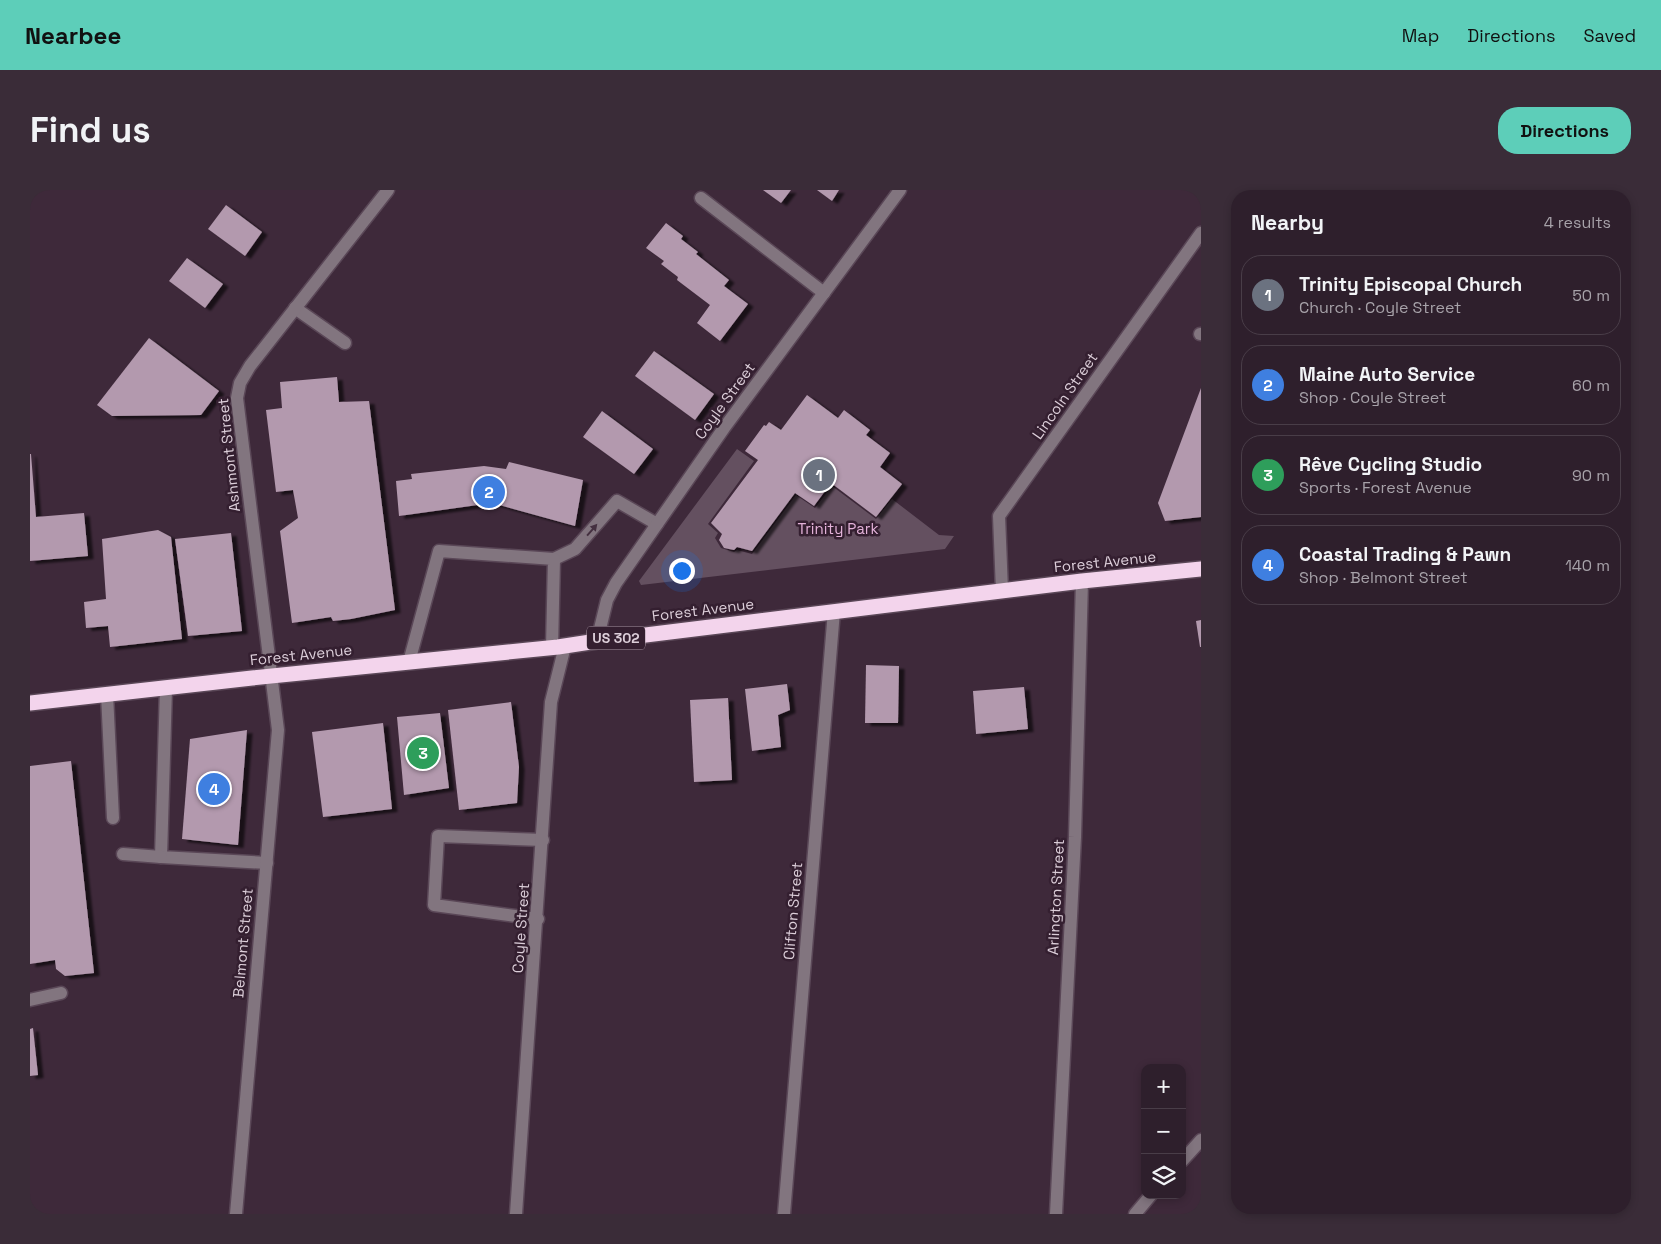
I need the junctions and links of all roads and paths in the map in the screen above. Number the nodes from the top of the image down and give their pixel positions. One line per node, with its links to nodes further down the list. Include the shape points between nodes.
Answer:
1 (388, 190): 6 (street, Ashmont Street)
2 (900, 190): 5 (street, Coyle Street)
3 (701, 198): 5 (street)
4 (1201, 233): 12 (street, Lincoln Street, via 999,516)
5 (824, 293): 8 (street, Coyle Street)
6 (295, 308): 7 (street); 17 (street, Ashmont Street, via 250,366 240,382 237,398)
7 (345, 343)
8 (658, 524): 9 (street, one-way to 8, via 575,549 617,501); 14 (street, Coyle Street, via 607,600)
9 (554, 559): 15 (street, Coyle Street); 16 (street, via 439,551)
10 (1201, 569): 11 (highway, Forest Avenue / US 302)
11 (1082, 581): 12 (highway, Forest Avenue / US 302); 35 (street, Arlington Street, via 1074,846)
12 (1002, 591): 13 (highway, Forest Avenue / US 302)
13 (834, 611): 14 (highway, Forest Avenue / US 302); 34 (street, Clifton Street)
14 (597, 641): 15 (highway, Forest Avenue / US 302)
15 (558, 647): 16 (highway, Forest Avenue / US 302); 22 (street, Coyle Street)
16 (409, 662): 17 (highway, Forest Avenue / US 302)
17 (272, 676): 18 (highway, Forest Avenue / US 302); 25 (street, Belmont Street, via 278,730)
18 (166, 688): 19 (highway, Forest Avenue / US 302); 24 (street)
19 (108, 694): 20 (highway, Forest Avenue / US 302); 21 (street)
20 (30, 704)
21 (112, 818)
22 (543, 840): 26 (street, Coyle Street); 26 (street, via 438,836 434,905)
23 (122, 854): 24 (street)
24 (161, 857): 25 (street)
25 (267, 863): 32 (street, Belmont Street)
26 (538, 919): 33 (street, Coyle Street)
27 (61, 993): 28 (street)
28 (30, 1000)
29 (1201, 1140): 30 (street)
30 (1186, 1157)
31 (1148, 1199): 36 (street)
32 (236, 1214)
33 (516, 1214)
34 (784, 1214)
35 (1056, 1214)
36 (1135, 1214)

